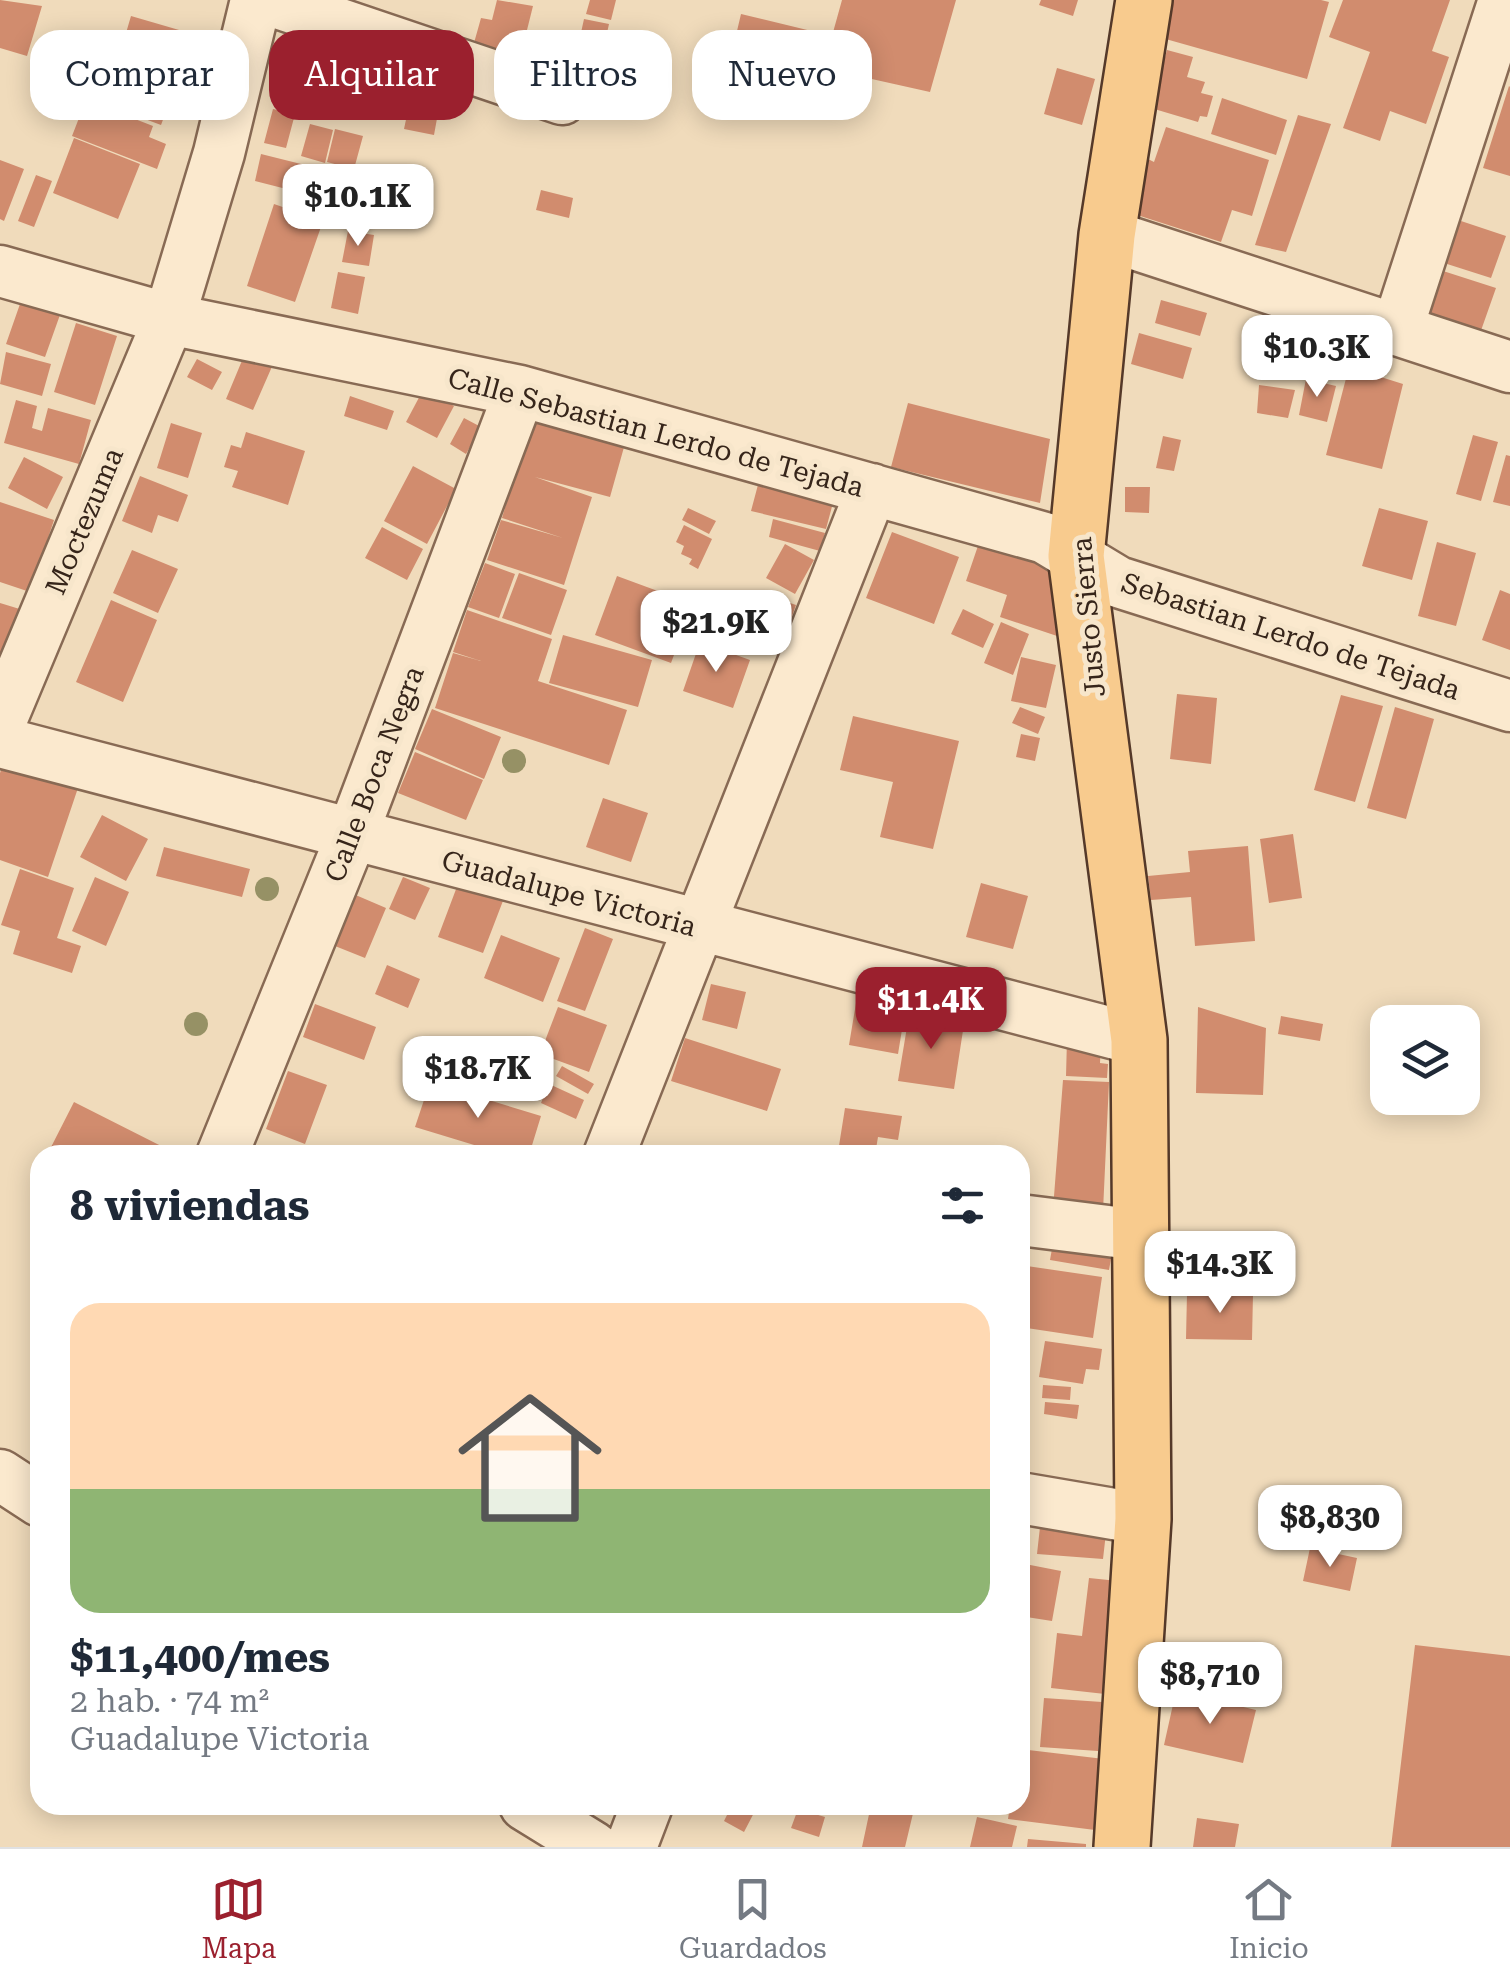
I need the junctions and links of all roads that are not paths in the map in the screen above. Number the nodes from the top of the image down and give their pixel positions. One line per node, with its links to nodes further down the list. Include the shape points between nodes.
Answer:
1 (256, 0): 8 (street, Moctezuma, via 219,153)
2 (269, 0): 5 (street)
3 (1144, 0): 6 (main road, Justo Sierra)
4 (1504, 0): 9 (street)
5 (494, 76)
6 (1107, 235): 9 (street); 13 (main road, Justo Sierra)
7 (0, 271): 8 (street)
8 (168, 319): 11 (street, Calle Sebastian Lerdo de Tejada); 15 (street, Moctezuma)
9 (1398, 330): 10 (street)
10 (1510, 367)
11 (520, 390): 12 (street, Calle Sebastian Lerdo de Tejada); 17 (street, Calle Boca Negra)
12 (872, 489): 13 (street, Calle Sebastian Lerdo de Tejada, via 1045,538); 18 (street)
13 (1076, 556): 14 (street, Sebastian Lerdo de Tejada, via 1118,582); 19 (main road, Justo Sierra)
14 (1510, 706)
15 (0, 723)
16 (0, 742): 17 (street, Guadalupe Victoria)
17 (352, 834): 18 (street, Guadalupe Victoria); 20 (street, Calle Boca Negra)
18 (702, 928): 19 (street, Guadalupe Victoria); 21 (street)
19 (1139, 1040): 23 (main road, Justo Sierra)
20 (226, 1145)
21 (613, 1145)
22 (1030, 1221): 23 (street)
23 (1140, 1235): 27 (main road, Justo Sierra)
24 (0, 1475): 25 (street)
25 (30, 1495)
26 (1030, 1500): 27 (street)
27 (1142, 1520): 32 (main road, Justo Sierra)
28 (541, 1815): 30 (street)
29 (644, 1815): 31 (street)
30 (593, 1847)
31 (631, 1847)
32 (1122, 1847)

